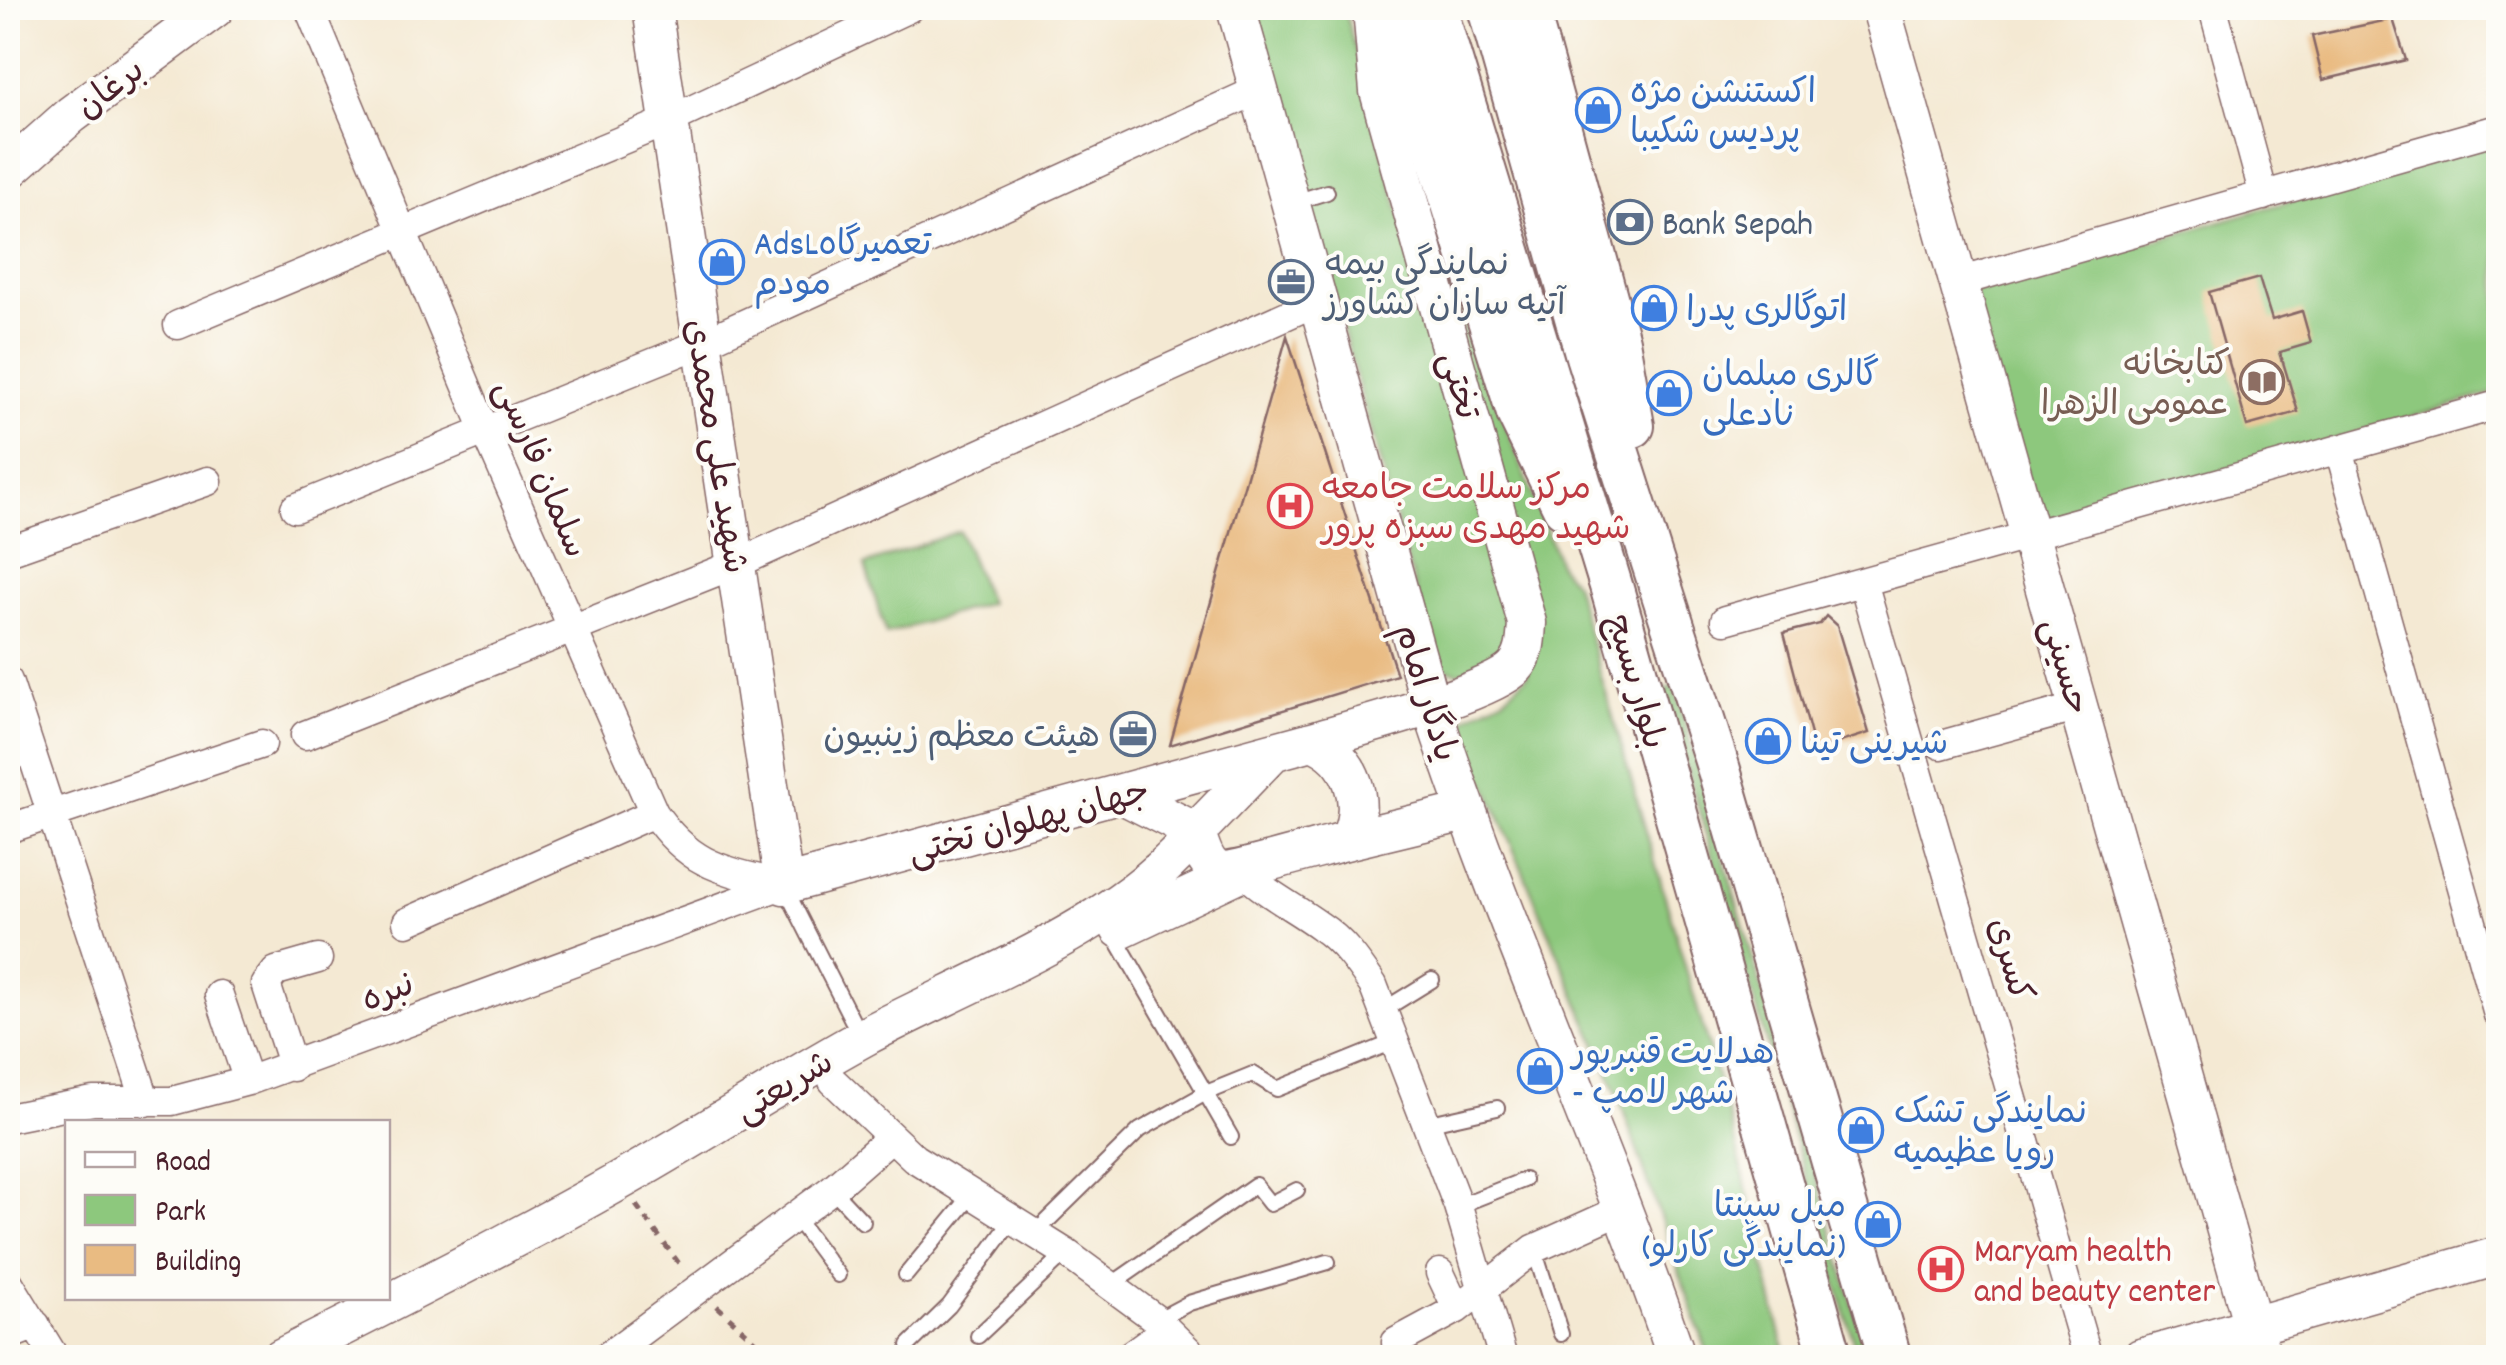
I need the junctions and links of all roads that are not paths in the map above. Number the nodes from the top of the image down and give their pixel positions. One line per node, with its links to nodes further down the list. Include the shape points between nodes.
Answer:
1 (214, 8): 16 (street, برغان)
2 (309, 8): 20 (street, سلمان فارسی)
3 (652, 8): 14 (street, شهید علی محمدی)
4 (908, 8): 14 (street)
5 (1236, 8): 13 (street, یادگار امام)
6 (1372, 8): 39 (street, تختی, via 1379,91 1527,623 1519,662 1505,677)
7 (1392, 8): 36 (main road, via 1518,412)
8 (1436, 8): 36 (main road, بلوار بسیج)
9 (1489, 8): 33 (main road, بلوار بسیج)
10 (1528, 8): 33 (main road, via 1618,342)
11 (1881, 8): 21 (street, حسینی)
12 (2213, 8): 18 (street)
13 (1258, 90): 19 (street, یادگار امام); 24 (street)
14 (668, 121): 20 (street); 24 (street, شهید علی محمدی)
15 (2498, 129): 18 (street)
16 (8, 171)
17 (1328, 192): 19 (lane)
18 (2264, 196): 21 (street)
19 (1290, 204): 22 (street, یادگار امام)
20 (402, 232): 23 (street); 26 (street, سلمان فارسی)
21 (1958, 282): 30 (street, حسینی)
22 (1318, 301): 32 (street); 39 (street, یادگار امام)
23 (178, 325)
24 (702, 343): 26 (street); 32 (street, شهید علی محمدی)
25 (2498, 405): 27 (street)
26 (485, 430): 29 (street); 37 (street, سلمان فارسی)
27 (2339, 449): 30 (street); 61 (street)
28 (208, 481): 31 (street)
29 (296, 508)
30 (2030, 535): 34 (street); 40 (street, حسینی)
31 (8, 550)
32 (736, 564): 37 (street); 54 (street, شهید علی محمدی)
33 (1659, 574): 111 (main road, بلوار بسیج)
34 (1863, 582): 35 (street); 112 (street, کسری)
35 (1725, 620)
36 (1619, 621): 110 (main road, بلوار بسیج)
37 (571, 626): 41 (street); 48 (street, سلمان فارسی)
38 (8, 681): 49 (street)
39 (1430, 703): 42 (street); 47 (street, یادگار امام)
40 (2078, 707): 44 (street); 99 (street, حسینی)
41 (305, 734)
42 (1312, 741): 45 (street, جهان پهلوان تختی); 52 (street, via 1338,756 1353,786 1358,820)
43 (262, 744): 49 (street)
44 (1941, 745)
45 (1272, 753): 46 (street, جهان پهلوان تختی); 51 (street, شریعتی)
46 (1121, 794): 51 (street); 54 (street, جهان پهلوان تختی)
47 (1466, 812): 52 (street, شریعتی); 79 (street, یادگار امام)
48 (654, 813): 54 (street, سلمان فارسی, via 690,856); 55 (street)
49 (52, 815): 50 (street); 68 (street)
50 (8, 829)
51 (1196, 832): 53 (street, via 1212,866); 102 (street, شریعتی, via 1172,863 1100,915 861,1039 616,1183)
52 (1348, 840): 53 (street, شریعتی)
53 (1242, 870): 56 (street, شریعتی); 60 (street, via 1351,954)
54 (784, 885): 62 (lane); 64 (street, نبره)
55 (406, 922)
56 (1113, 933): 66 (street, شریعتی); 67 (lane)
57 (318, 959): 64 (street, via 276,972 266,984)
58 (1432, 980): 60 (lane)
59 (219, 996): 65 (street)
60 (1385, 1009): 63 (street)
61 (2498, 1015)
62 (852, 1020)
63 (1396, 1041): 67 (lane, via 1278,1089 1253,1074); 71 (street)
64 (293, 1067): 65 (street, نبره)
65 (248, 1081): 68 (street, نبره)
66 (833, 1082): 73 (street); 103 (street, شریعتی, via 630,1199)
67 (1206, 1093): 72 (lane); 82 (lane, via 1140,1130)
68 (166, 1108): 70 (street, نبره, via 93,1101)
69 (1498, 1108): 71 (lane)
70 (8, 1118)
71 (1426, 1124): 78 (street)
72 (1231, 1137)
73 (889, 1138): 75 (street); 77 (street)
74 (1524, 1180): 78 (lane)
75 (832, 1190): 80 (street); 81 (lane)
76 (1297, 1190): 91 (lane, via 1270,1204 1255,1185)
77 (971, 1196): 82 (street); 88 (lane)
78 (1458, 1206): 92 (street)
79 (1625, 1208): 83 (street); 109 (street, یادگار امام)
80 (794, 1217): 89 (lane); 104 (street)
81 (863, 1222)
82 (1021, 1229): 84 (street); 100 (lane)
83 (1534, 1248): 92 (street); 96 (lane)
84 (1066, 1253): 91 (street); 98 (lane)
85 (2498, 1256): 99 (street)
86 (1328, 1262): 95 (lane, via 1188,1302)
87 (1440, 1273): 93 (street)
88 (906, 1274)
89 (838, 1276)
90 (8, 1281): 94 (street)
91 (1108, 1287): 95 (street)
92 (1483, 1288): 93 (street); 108 (street)
93 (1457, 1309): 107 (street, via 1396,1342)
94 (36, 1325): 97 (street); 101 (street)
95 (1161, 1325): 105 (street); 106 (street)
96 (1561, 1334)
97 (8, 1336)
98 (978, 1336)
99 (2257, 1342): 113 (street)
100 (909, 1345)
101 (55, 1358)
102 (280, 1358)
103 (320, 1358)
104 (605, 1358)
105 (1126, 1358)
106 (1196, 1358)
107 (1396, 1358)
108 (1503, 1358)
109 (1678, 1358)
110 (1831, 1358)
111 (1890, 1358)
112 (2088, 1358)
113 (2141, 1358)

